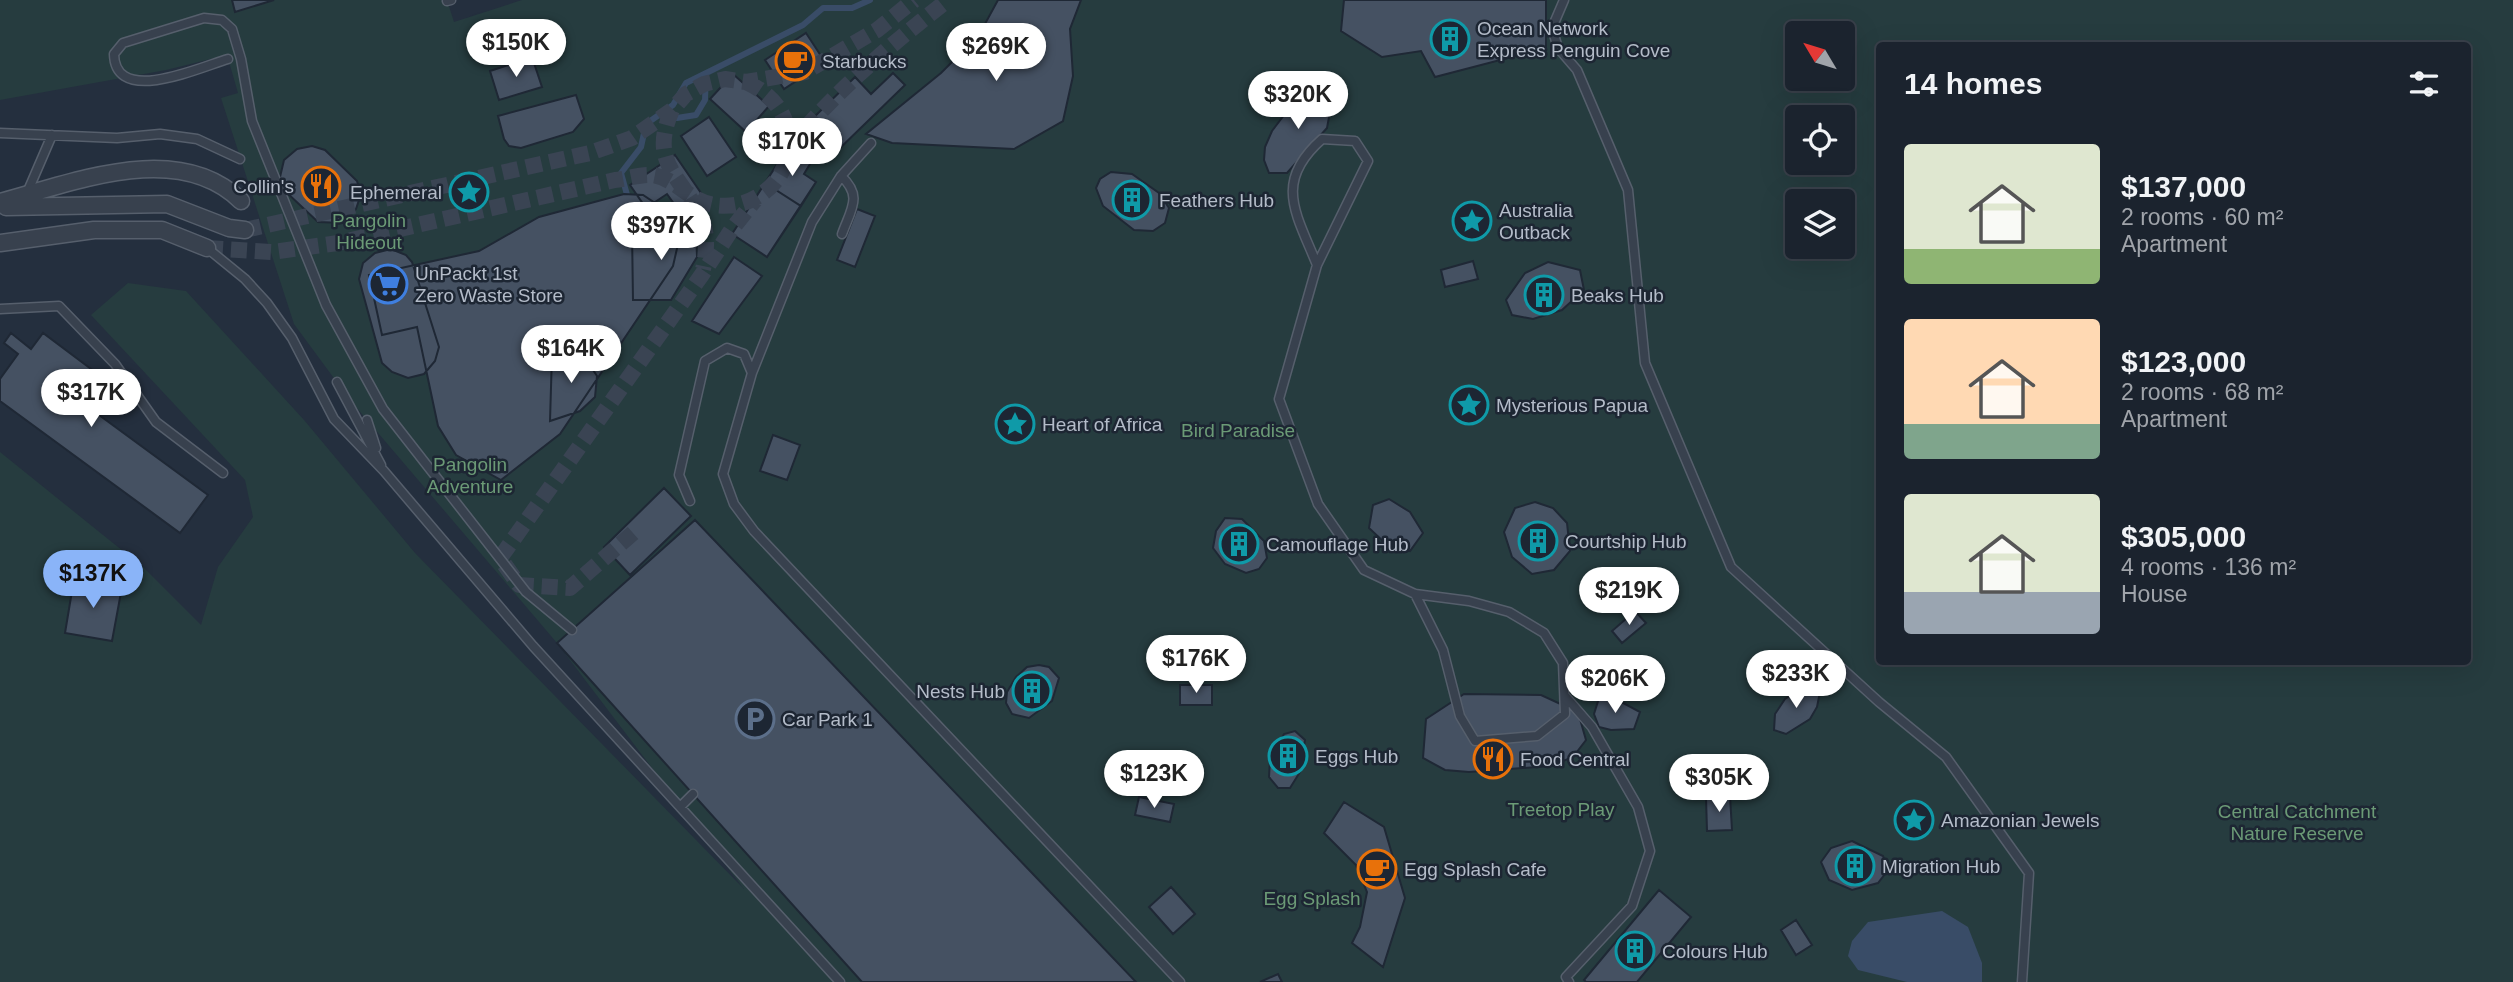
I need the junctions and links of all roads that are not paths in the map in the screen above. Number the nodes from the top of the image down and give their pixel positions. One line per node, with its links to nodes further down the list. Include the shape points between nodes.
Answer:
1 (1564, 0): 31 (lane, via 1552,28 1558,48 1577,70 1628,190 1645,363 1731,567 1946,757 2029,873)
2 (228, 59): 24 (lane, via 136,83 121,77 114,67 114,54 123,43 204,19 222,20 232,29 252,121 326,305 383,409 526,592)
3 (0, 133): 4 (lane)
4 (52, 135): 6 (lane, via 185,137); 8 (lane)
5 (871, 143): 7 (lane)
6 (240, 159)
7 (841, 176): 12 (lane, via 853,187 855,198); 17 (lane, via 812,222)
8 (26, 195): 9 (street, via 109,174 162,169 194,173 228,188); 10 (street)
9 (241, 201)
10 (0, 205): 11 (street, via 167,204)
11 (245, 230)
12 (842, 234)
13 (0, 243): 14 (street, via 94,230 162,230)
14 (207, 248): 20 (lane, via 267,303 292,338 334,419)
15 (1317, 265): 15 (lane, via 1291,201 1295,169 1322,139 1355,141 1368,161); 23 (lane, via 1279,400 1318,504 1364,570)
16 (0, 309): 21 (lane, via 60,306 115,364 156,422)
17 (752, 373): 22 (lane, via 744,354 727,348 705,361 679,475); 29 (lane, via 723,474 734,504 754,531)
18 (337, 382): 20 (lane)
19 (367, 420): 20 (lane)
20 (384, 471): 27 (lane, via 533,646)
21 (223, 473)
22 (690, 501)
23 (1415, 594): 25 (lane, via 1509,612 1544,633 1563,663); 25 (lane, via 1443,650 1460,716 1475,741 1537,736 1565,714)
24 (572, 630)
25 (1564, 695): 30 (lane, via 1592,727 1638,807 1650,851 1632,906 1566,977)
26 (693, 794): 27 (lane)
27 (680, 807): 28 (lane)
28 (840, 982)
29 (1180, 982)
30 (1569, 982)
31 (2022, 982)

